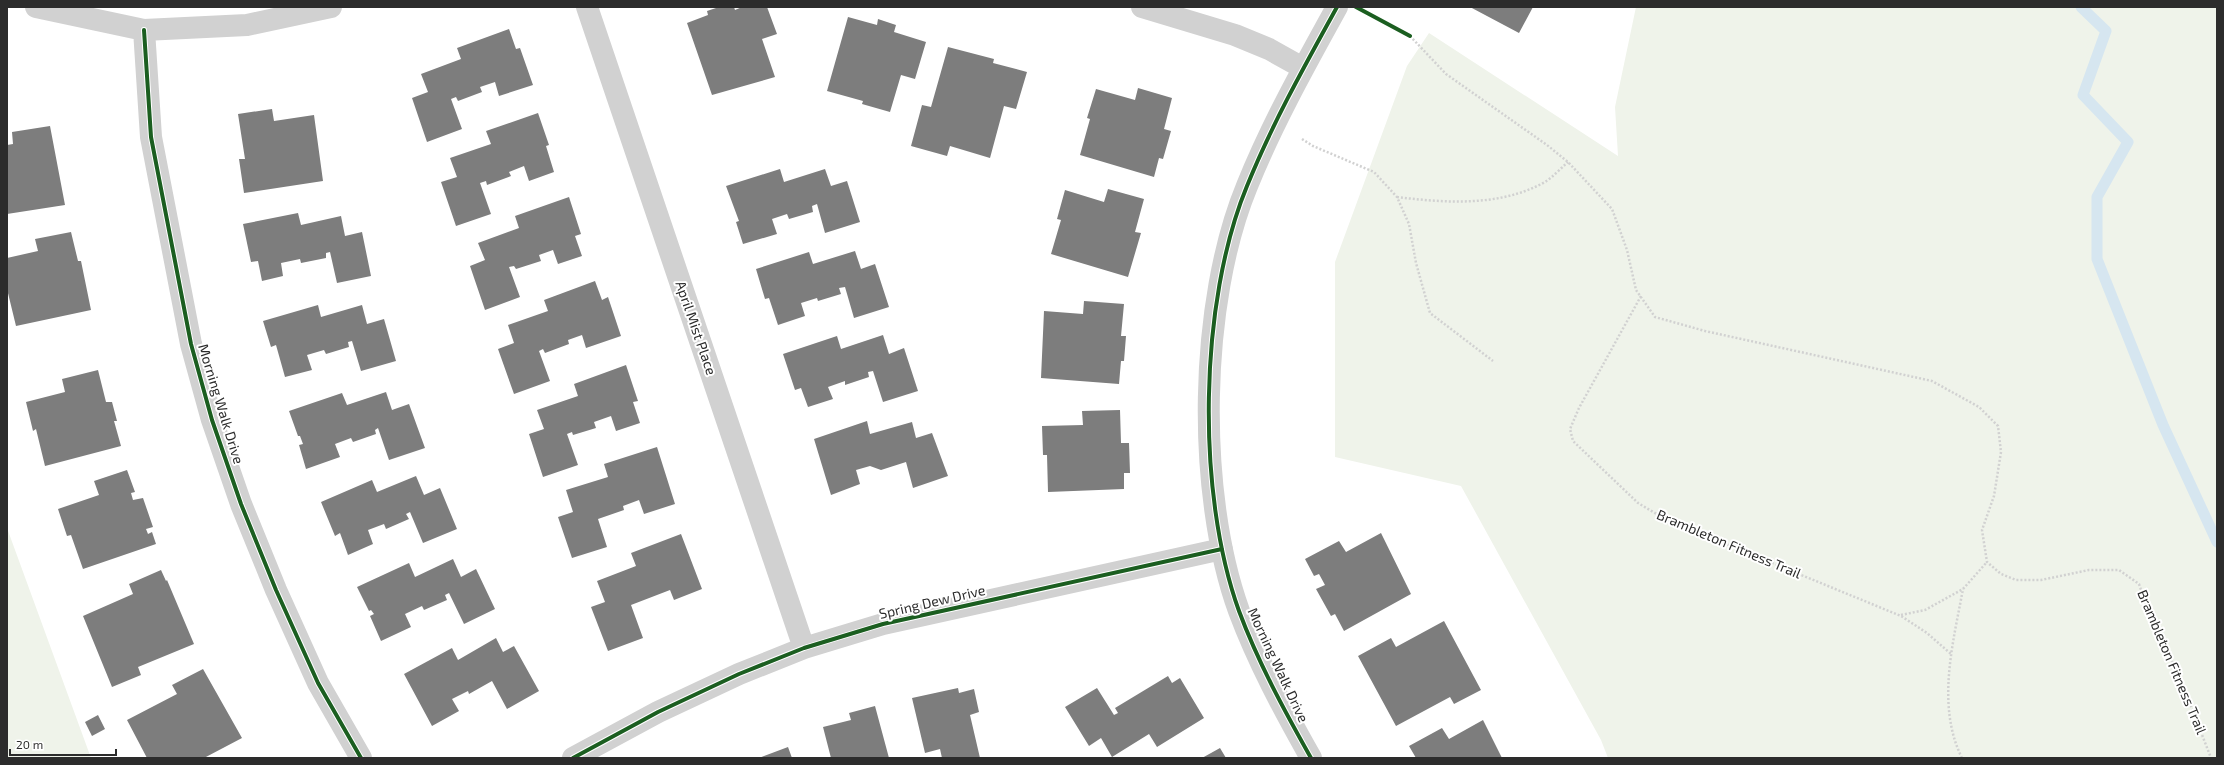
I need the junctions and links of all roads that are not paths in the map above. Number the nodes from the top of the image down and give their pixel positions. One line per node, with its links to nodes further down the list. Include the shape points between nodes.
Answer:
1 (36, 7): 6 (street)
2 (331, 7): 6 (street, via 247,25)
3 (587, 7): 9 (street, April Mist Place)
4 (1142, 7): 7 (street, via 1235,35 1269,49)
5 (1337, 7): 7 (street, Morning Walk Drive)
6 (144, 30): 10 (street, Morning Walk Drive, via 151,137 191,344 212,420 241,504 276,590 318,682)
7 (1303, 68): 8 (street, Morning Walk Drive, via 1247,187 1218,295 1211,355 1208,424 1212,480)
8 (1222, 549): 9 (street, Spring Dew Drive, via 884,624); 12 (street, Morning Walk Drive, via 1239,609 1261,663)
9 (804, 648): 11 (street, Spring Dew Drive, via 739,674 658,712)
10 (361, 758)
11 (573, 758)
12 (1311, 758)

